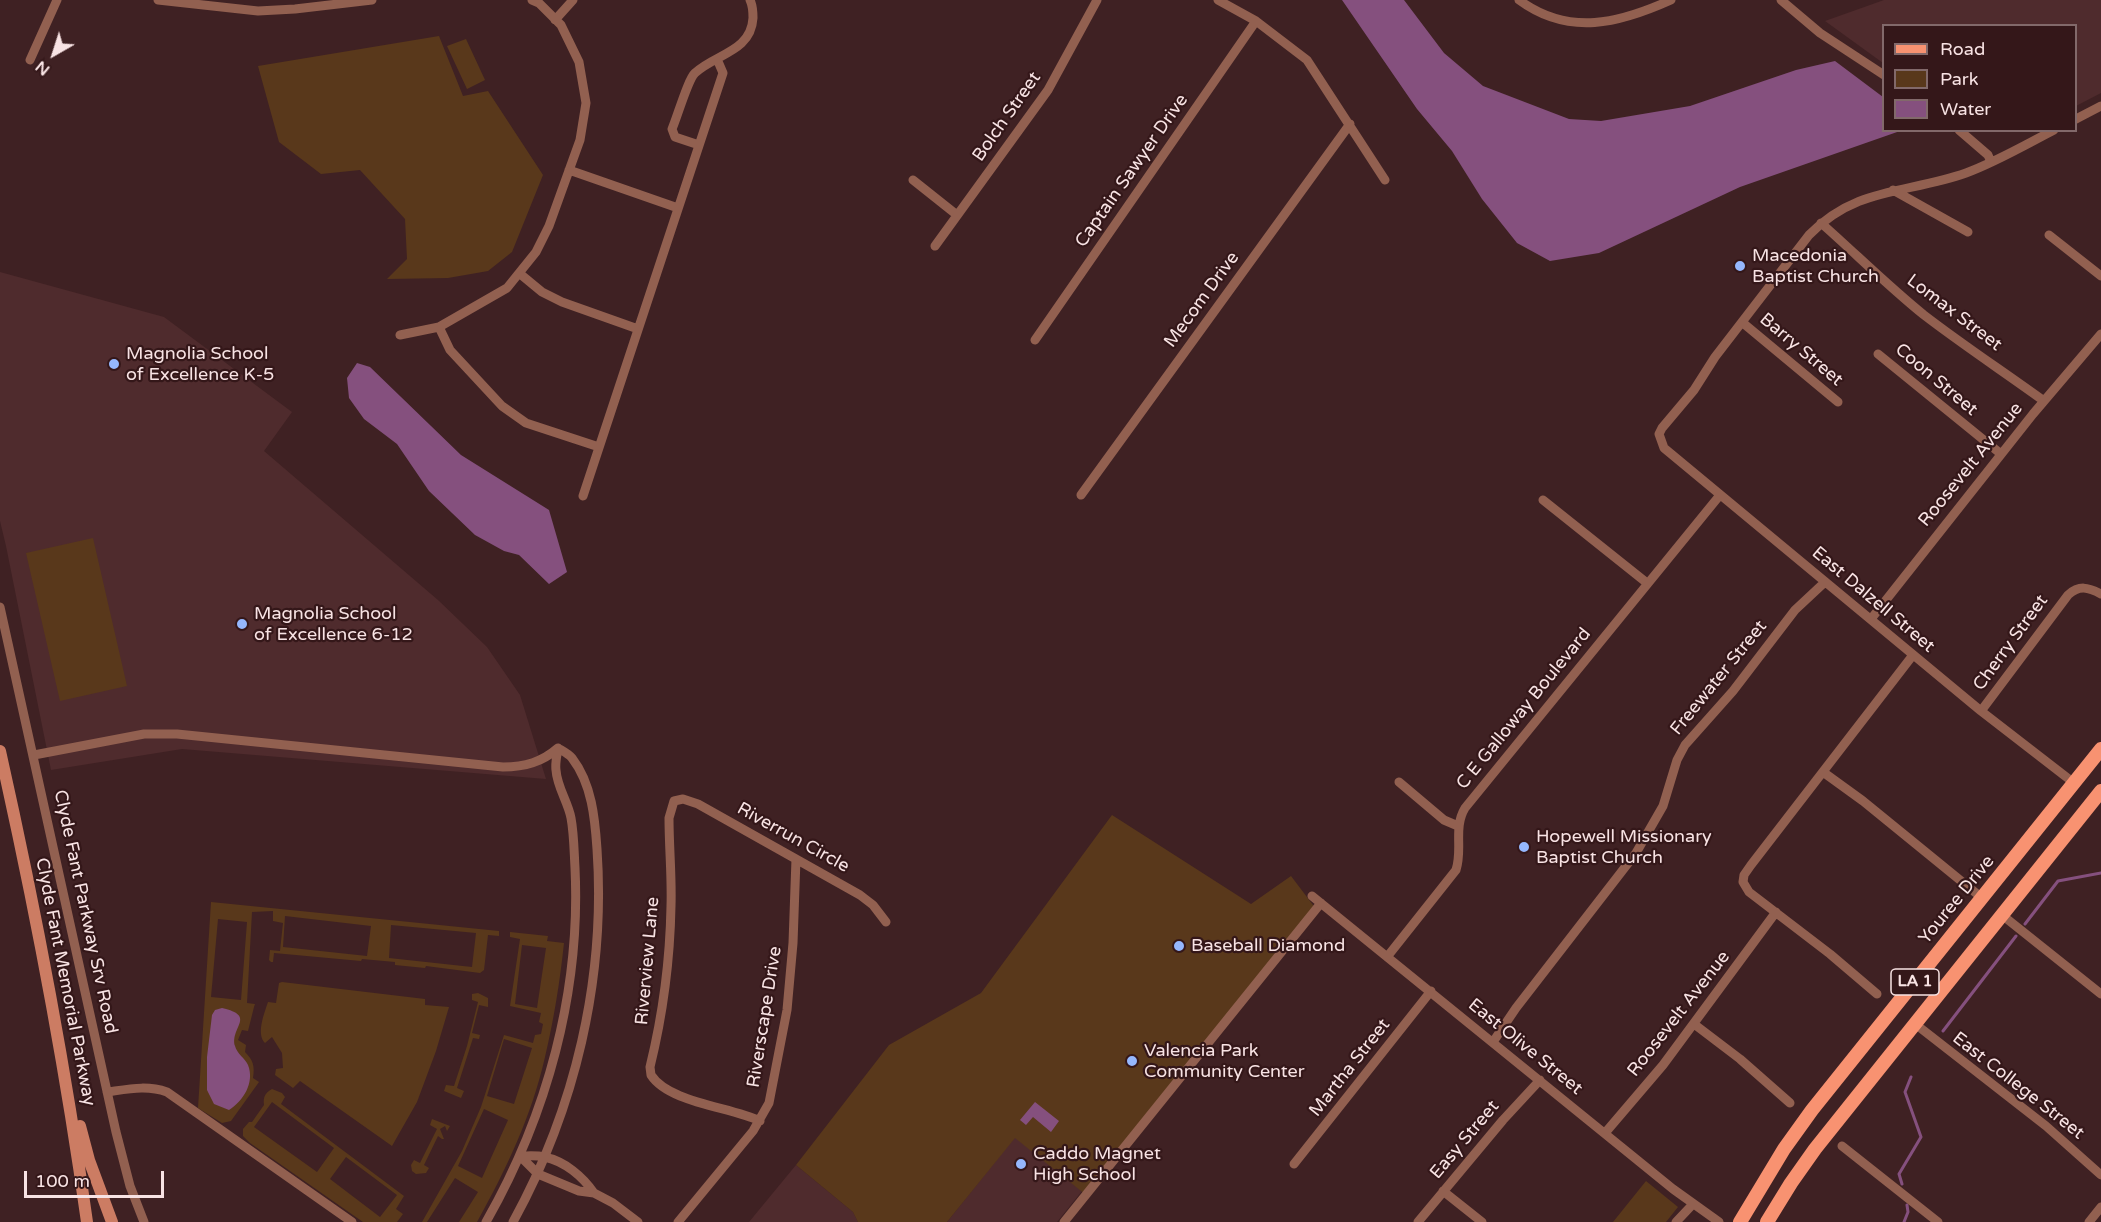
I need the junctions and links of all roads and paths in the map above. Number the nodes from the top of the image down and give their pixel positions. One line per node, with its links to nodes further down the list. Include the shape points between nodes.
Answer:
1 (57, 0): 15 (street)
2 (158, 0): 3 (street, via 258,11)
3 (372, 0)
4 (532, 0): 12 (street)
5 (573, 0): 12 (street)
6 (750, 0): 14 (street, via 750,32 742,44)
7 (1097, 0): 29 (street, Bolch Street, via 1048,90)
8 (1218, 0): 13 (street)
9 (1519, 0): 10 (street, via 1554,18 1580,23 1625,18)
10 (1671, 0)
11 (1781, 0): 16 (street, via 1820,33)
12 (555, 20): 24 (street, via 579,62 586,103 580,140)
13 (1256, 21): 19 (street, via 1307,60); 41 (street, Captain Sawyer Drive)
14 (717, 59): 22 (street, via 723,73); 22 (street, via 693,74 672,129 675,137)
15 (30, 60)
16 (1882, 74)
17 (2101, 106): 18 (street)
18 (2077, 118)
19 (1350, 124): 26 (street); 47 (street, Mecom Drive)
20 (1961, 132): 23 (street)
21 (2050, 132): 23 (street)
22 (699, 145): 28 (street)
23 (1992, 162): 27 (street, via 1944,179)
24 (569, 170): 28 (street); 34 (street, via 549,226 536,252)
25 (913, 180): 29 (street)
26 (1385, 180)
27 (1893, 190): 30 (street, via 1840,209); 31 (street)
28 (678, 208): 38 (street)
29 (957, 215): 33 (street, Bolch Street)
30 (1821, 223): 36 (street); 43 (street, Lomax Street, via 1923,314)
31 (1968, 232)
32 (2049, 235): 35 (street)
33 (934, 246)
34 (519, 273): 37 (street, via 507,288); 38 (street, via 562,302)
35 (2101, 276)
36 (1743, 323): 44 (street, Barry Street); 48 (street, East Dalzell Street, via 1659,434 1664,448)
37 (439, 327): 40 (street); 45 (street, via 450,350 502,406 526,423)
38 (638, 329): 45 (street)
39 (2101, 334): 43 (street, Roosevelt Avenue)
40 (400, 335)
41 (1035, 340)
42 (1878, 354): 46 (street, Coon Street)
43 (2044, 401): 46 (street, Roosevelt Avenue)
44 (1838, 402)
45 (599, 447): 49 (street)
46 (2001, 454): 55 (street, Roosevelt Avenue)
47 (1081, 495)
48 (1720, 495): 51 (street, East Dalzell Street); 52 (street, C E Galloway Boulevard)
49 (583, 496)
50 (1543, 500): 52 (street)
51 (1825, 582): 55 (street, East Dalzell Street); 81 (street, Freewater Street, via 1795,610 1733,691 1685,745 1663,806 1636,853)
52 (1647, 583): 67 (street, C E Galloway Boulevard, via 1465,808)
53 (2101, 594): 57 (street, Cherry Street, via 2084,587 2067,595)
54 (0, 607): 61 (street, Clyde Fant Parkway Srv Road)
55 (1870, 619): 56 (street, East Dalzell Street)
56 (1913, 655): 57 (street, East Dalzell Street); 62 (street)
57 (1981, 711): 64 (street, East Dalzell Street)
58 (558, 748): 61 (street, via 529,764 503,767 177,734 144,734); 89 (street, via 556,770 573,833 573,947 552,1066); 90 (street, via 572,757 590,795 599,869 598,915 582,1042)
59 (2101, 749): 64 (main road, Youree Drive / LA 1)
60 (0, 751): 82 (main road, Clyde Fant Memorial Parkway)
61 (33, 755): 84 (street, Clyde Fant Parkway Srv Road)
62 (1823, 772): 70 (street); 72 (street, via 1744,875 1749,892)
63 (1399, 782): 67 (street, via 1444,820)
64 (2074, 783): 65 (main road); 70 (main road, Youree Drive / LA 1)
65 (2099, 799): 73 (main road, LA 1)
66 (674, 801): 68 (street, Riverrun Circle, via 683,799 698,804); 86 (street, Riverview Lane, via 669,818 669,949 651,1076 691,1100)
67 (1458, 826): 75 (street, C E Galloway Boulevard, via 1456,870)
68 (796, 859): 74 (street, Riverrun Circle, via 867,900); 86 (street, Riverscape Drive, via 794,943 787,1010 769,1103)
69 (1312, 896): 71 (street, East Olive Street)
70 (1982, 898): 111 (main road, Youree Drive / LA 1, via 1812,1110)
71 (1321, 903): 75 (street, East Olive Street); 106 (street)
72 (1776, 912): 77 (street); 80 (street, Roosevelt Avenue)
73 (2002, 915): 78 (street); 79 (main road, LA 1)
74 (886, 922)
75 (1387, 957): 76 (street, East Olive Street)
76 (1431, 991): 81 (street, East Olive Street); 91 (street, Martha Street)
77 (1877, 994)
78 (2101, 994)
79 (1914, 1023): 93 (street, East College Street, via 2046,1126); 112 (main road, LA 1, via 1815,1149)
80 (1694, 1024): 85 (street); 87 (street, Roosevelt Avenue)
81 (1493, 1042): 83 (street, East Olive Street)
82 (64, 1069): 98 (main road, Clyde Fant Memorial Parkway); 99 (main road, via 89,1160)
83 (1540, 1080): 87 (street, East Olive Street); 94 (street, Easy Street)
84 (107, 1092): 100 (street, Clyde Fant Parkway Srv Road, via 124,1163); 101 (street, via 141,1087 167,1092)
85 (1790, 1103)
86 (760, 1121): 105 (street, Riverscape Drive)
87 (1605, 1133): 96 (street, East Olive Street)
88 (1842, 1146): 113 (street)
89 (520, 1156): 90 (street); 92 (street); 102 (street)
90 (545, 1157): 92 (street); 95 (street, via 569,1168)
91 (1294, 1164)
92 (538, 1174): 95 (street); 103 (street)
93 (2101, 1175)
94 (1443, 1191): 107 (street, Easy Street); 108 (street)
95 (594, 1194): 104 (street, via 614,1203)
96 (1693, 1204): 109 (street); 110 (street, East Olive Street)
97 (2101, 1207): 114 (street)
98 (87, 1222)
99 (112, 1222)
100 (144, 1222)
101 (352, 1222)
102 (486, 1222)
103 (513, 1222)
104 (638, 1222)
105 (678, 1222)
106 (1064, 1222)
107 (1418, 1222)
108 (1482, 1222)
109 (1676, 1222)
110 (1719, 1222)
111 (1740, 1222)
112 (1767, 1222)
113 (1938, 1222)
114 (2089, 1222)

